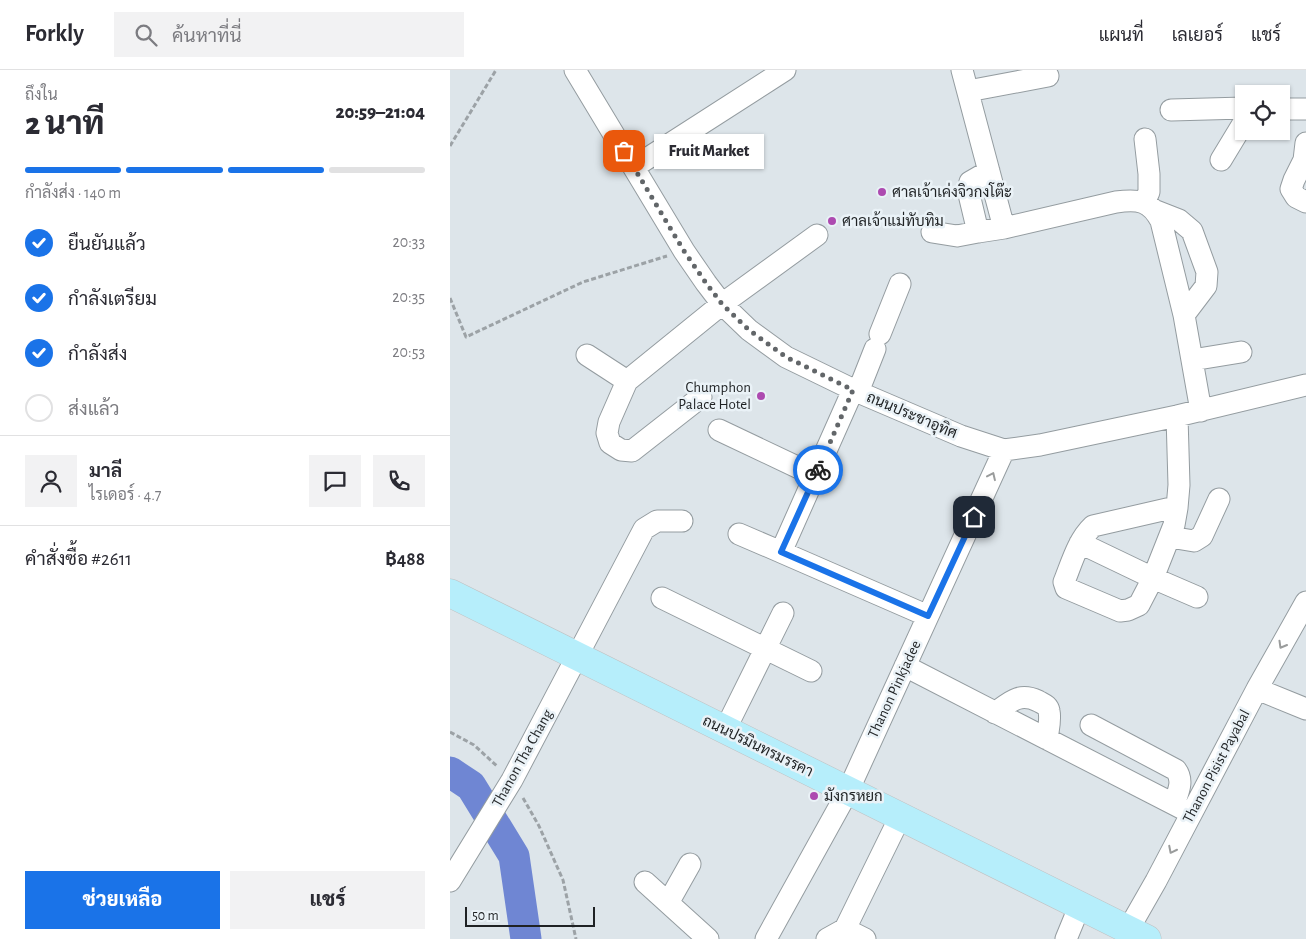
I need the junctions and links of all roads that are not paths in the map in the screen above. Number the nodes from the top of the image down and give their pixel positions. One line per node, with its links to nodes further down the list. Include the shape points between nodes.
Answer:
1 (575, 70): 14 (street, ถนนประชาอุทิศ)
2 (785, 70): 14 (street)
3 (962, 70): 5 (street)
4 (1048, 76): 5 (street)
5 (968, 91): 15 (street)
6 (1235, 108): 9 (street)
7 (1290, 108): 8 (street)
8 (1306, 109)
9 (1172, 110)
10 (1235, 136): 13 (street)
11 (1145, 139): 17 (street)
12 (1306, 143): 16 (street, via 1304,160 1291,189)
13 (1220, 160)
14 (634, 167): 23 (street, ถนนประชาอุทิศ, via 684,251)
15 (989, 171): 18 (street); 20 (street, via 970,182 968,190)
16 (1306, 202)
17 (1150, 207): 18 (street, via 1133,200 1116,202); 24 (street, via 1161,221); 24 (street, via 1179,220 1192,231 1207,272 1206,286)
18 (1004, 228): 20 (street)
19 (932, 232): 20 (street, via 956,236)
20 (978, 232)
21 (817, 235): 23 (street)
22 (900, 284): 30 (street)
23 (722, 304): 28 (street); 30 (street, ถนนประชาอุทิศ, via 749,330 786,357)
24 (1184, 314): 27 (street)
25 (1241, 352): 27 (street)
26 (587, 355): 28 (street)
27 (1192, 360): 32 (street)
28 (627, 381): 31 (street, via 607,433 610,443 621,450 632,451)
29 (1306, 384): 32 (street, ถนนประชาอุทิศ)
30 (855, 391): 35 (street, ถนนประชาอุทิศ, via 961,436); 36 (street)
31 (701, 397)
32 (1201, 411): 33 (street, ถนนประชาอุทิศ)
33 (1177, 416): 35 (street, ถนนประชาอุทิศ); 38 (street)
34 (719, 430): 36 (street)
35 (1004, 450): 50 (street, Thanon Pinkjadee, one-way to 35)
36 (816, 476): 43 (street)
37 (1219, 499): 41 (street, via 1202,536 1194,542)
38 (1177, 508): 41 (street); 42 (street, via 1093,526)
39 (682, 520): 52 (street, Thanon Tha Chang, via 657,521 644,530)
40 (739, 534): 43 (street)
41 (1170, 537): 44 (street)
42 (1080, 544): 44 (street); 44 (street, via 1064,582 1066,588 1120,611 1139,605)
43 (781, 552): 50 (street)
44 (1153, 578): 46 (street)
45 (450, 594): 52 (main road, ถนนปรมินทรมรรคา)
46 (1197, 597)
47 (662, 598): 51 (street)
48 (783, 612): 51 (street)
49 (1303, 612): 55 (street, Thanon Pisist Payabal, one-way to 55)
50 (928, 616): 53 (street, Thanon Pinkjadee)
51 (765, 649): 54 (street); 59 (street)
52 (577, 656): 59 (main road, ถนนปรมินทรมรรคา); 65 (street, Thanon Tha Chang, via 510,784)
53 (905, 666): 57 (street); 61 (street, Thanon Pinkjadee)
54 (811, 671)
55 (1256, 689): 56 (street); 62 (street, Thanon Pisist Payabal)
56 (1306, 709)
57 (995, 713): 60 (street); 60 (street, via 1022,697 1030,697 1046,705 1050,715)
58 (1091, 725): 62 (street, via 1176,770 1180,776)
59 (725, 730): 61 (main road, ถนนปรมินทรมรรคา)
60 (1047, 740): 62 (street)
61 (848, 791): 63 (main road, ถนนปรมินทรมรรคา); 72 (street, Thanon Pinkjadee)
62 (1183, 809): 70 (street, Thanon Pisist Payabal, one-way to 70)
63 (900, 817): 68 (main road, ถนนปรมินทรมรรคา); 69 (street)
64 (690, 864): 67 (street)
65 (450, 881)
66 (645, 882): 67 (street)
67 (668, 903): 71 (street)
68 (1080, 905): 70 (main road, ถนนปรมินทรมรรคา); 74 (street)
69 (836, 934): 73 (street)
70 (1137, 934)
71 (708, 939)
72 (766, 939)
73 (865, 939)
74 (1066, 939)

